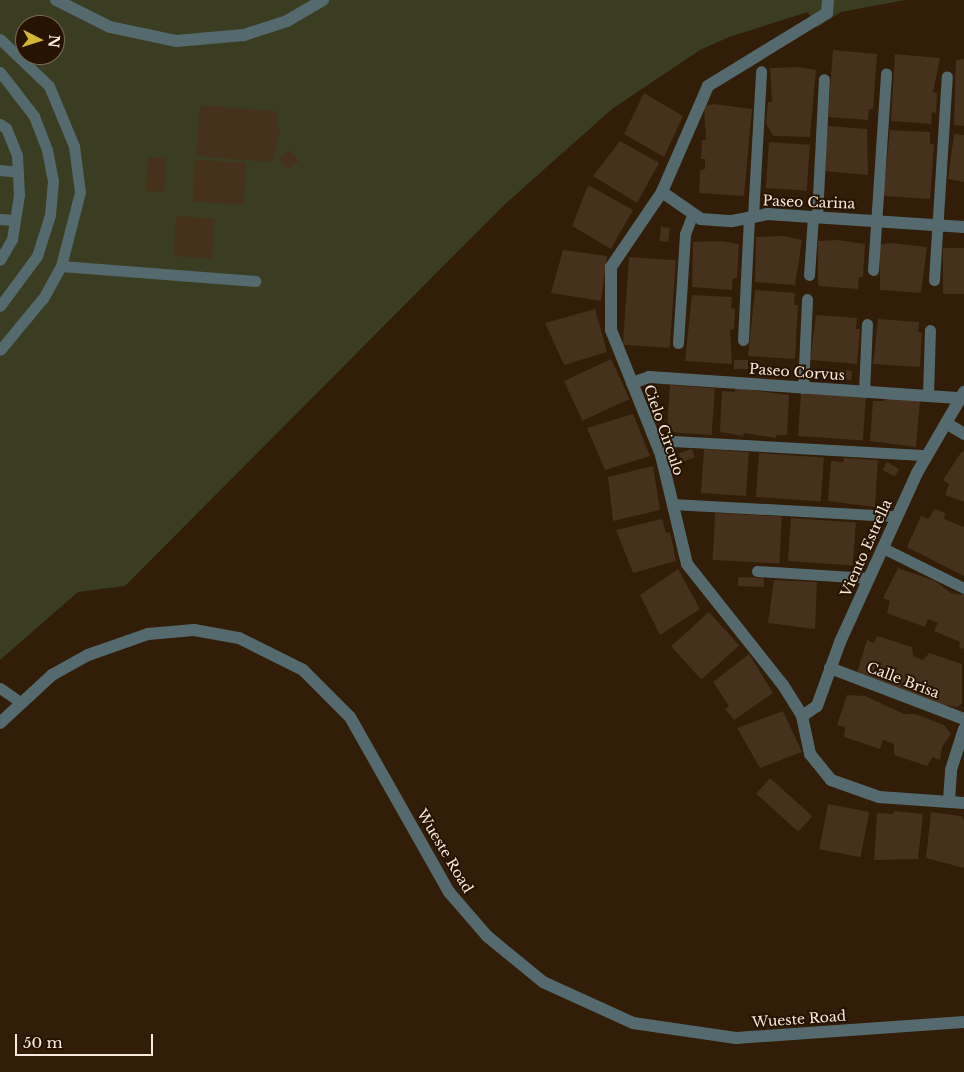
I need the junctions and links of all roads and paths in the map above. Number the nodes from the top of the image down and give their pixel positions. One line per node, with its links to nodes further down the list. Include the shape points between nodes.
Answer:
1 (56, 0): 2 (street, via 110,27 176,41 244,35 287,21)
2 (323, 0)
3 (828, 0): 13 (street, Cielo Circulo, via 827,13 708,86)
4 (0, 39): 23 (lane, via 49,86 74,146 80,192)
5 (762, 71): 16 (lane)
6 (0, 72): 29 (lane, via 34,116 47,150 52,181 50,215 37,256)
7 (886, 73): 19 (lane)
8 (947, 76): 20 (lane)
9 (824, 79): 15 (lane)
10 (0, 124): 12 (lane, via 6,128 17,156)
11 (0, 170): 12 (lane)
12 (18, 172): 18 (lane)
13 (662, 192): 14 (street, Paseo Carina); 35 (street, Cielo Circulo, via 611,267 611,330)
14 (693, 213): 16 (street, Paseo Carina, via 709,219); 33 (lane, via 685,234)
15 (815, 216): 16 (street, Paseo Carina); 19 (street, Paseo Carina); 25 (lane)
16 (751, 217): 32 (lane)
17 (0, 219): 18 (lane)
18 (15, 220): 22 (lane, via 12,239)
19 (876, 220): 20 (street, Paseo Carina); 24 (lane)
20 (937, 226): 21 (street, Paseo Carina); 26 (lane)
21 (964, 228)
22 (0, 260)
23 (61, 266): 27 (lane); 34 (lane, via 43,298)
24 (873, 270)
25 (809, 275)
26 (934, 280)
27 (255, 281)
28 (807, 299): 36 (lane)
29 (0, 306)
30 (867, 324): 37 (lane)
31 (930, 330): 39 (lane)
32 (743, 340)
33 (678, 343)
34 (0, 350)
35 (632, 383): 36 (street, Paseo Corvus, via 649,377); 42 (street, Cielo Circulo)
36 (802, 388): 37 (street, Paseo Corvus)
37 (864, 392): 39 (street, Paseo Corvus)
38 (962, 395): 39 (street, Paseo Corvus); 40 (street, Viento Estrella)
39 (928, 396)
40 (946, 423): 41 (street); 43 (street, Viento Estrella)
41 (964, 434)
42 (655, 440): 43 (lane); 44 (street, Cielo Circulo)
43 (927, 455): 45 (street, Viento Estrella)
44 (672, 504): 45 (lane); 53 (street, Cielo Circulo, via 687,564 783,685)
45 (897, 516): 46 (street, Viento Estrella)
46 (883, 548): 48 (street, Viento Estrella); 49 (lane)
47 (757, 571): 48 (lane)
48 (869, 578): 50 (street, Viento Estrella)
49 (964, 588)
50 (830, 668): 53 (street, Viento Estrella, via 817,706); 54 (street, Calle Brisa)
51 (0, 688): 52 (lane)
52 (20, 702): 55 (street, Wueste Road); 59 (street, Wueste Road, via 52,675 88,655 148,634 194,630 239,638 303,670 350,717 449,892 487,936 543,982 633,1023 736,1038)
53 (802, 716): 57 (street, Cielo Circulo, via 810,754 831,780 879,797)
54 (964, 719)
55 (0, 722)
56 (964, 729): 57 (street, via 951,770)
57 (949, 800): 58 (street, Cielo Circulo)
58 (964, 803)
59 (964, 1022)

